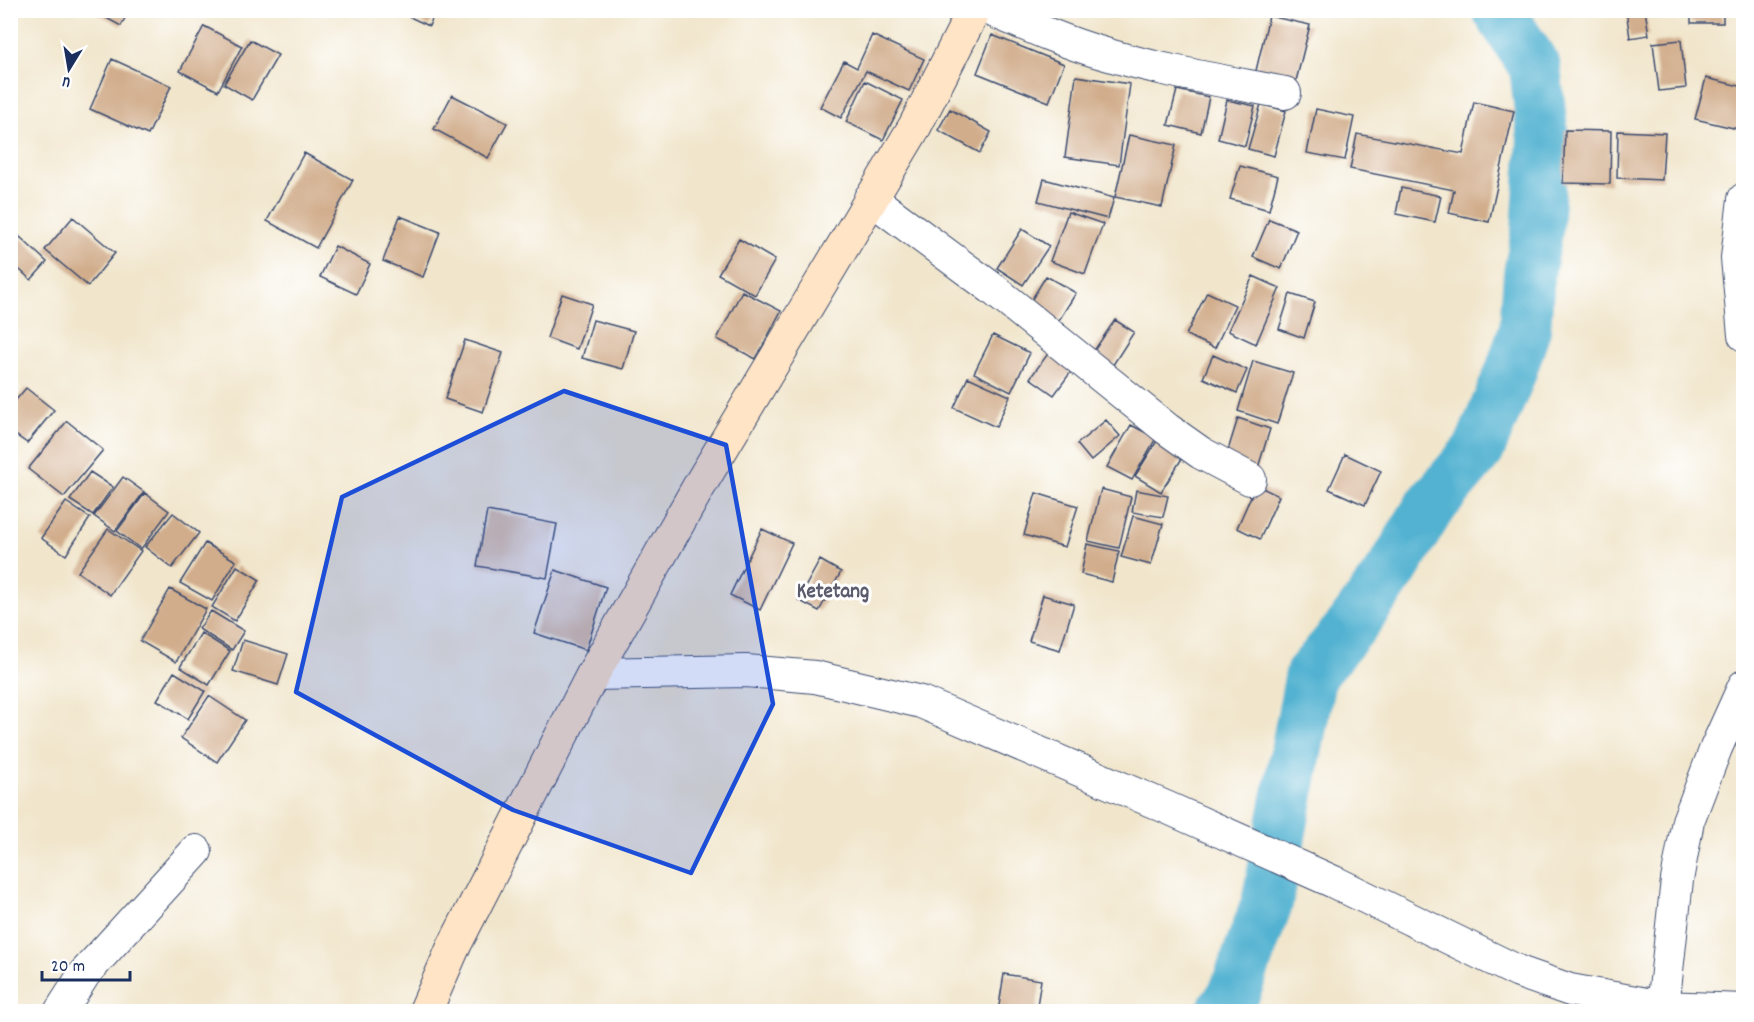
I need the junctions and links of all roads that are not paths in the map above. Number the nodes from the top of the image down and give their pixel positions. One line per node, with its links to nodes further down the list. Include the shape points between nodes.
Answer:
1 (974, 10): 4 (street, via 915,126)
2 (991, 10): 3 (street, via 1102,54)
3 (1285, 93)
4 (870, 198): 7 (street, via 993,289 1167,429 1201,453); 8 (street)
5 (1743, 199): 6 (street, via 1737,258)
6 (1743, 335)
7 (1250, 479)
8 (593, 674): 11 (street, via 746,671 815,677 921,702 1334,882 1519,972 1570,990); 14 (street, via 453,948)
9 (1743, 686): 11 (street, via 1688,821 1677,880)
10 (196, 851): 13 (street, via 85,973)
11 (1663, 1007): 12 (street)
12 (1743, 1010)
13 (60, 1011)
14 (426, 1011)

